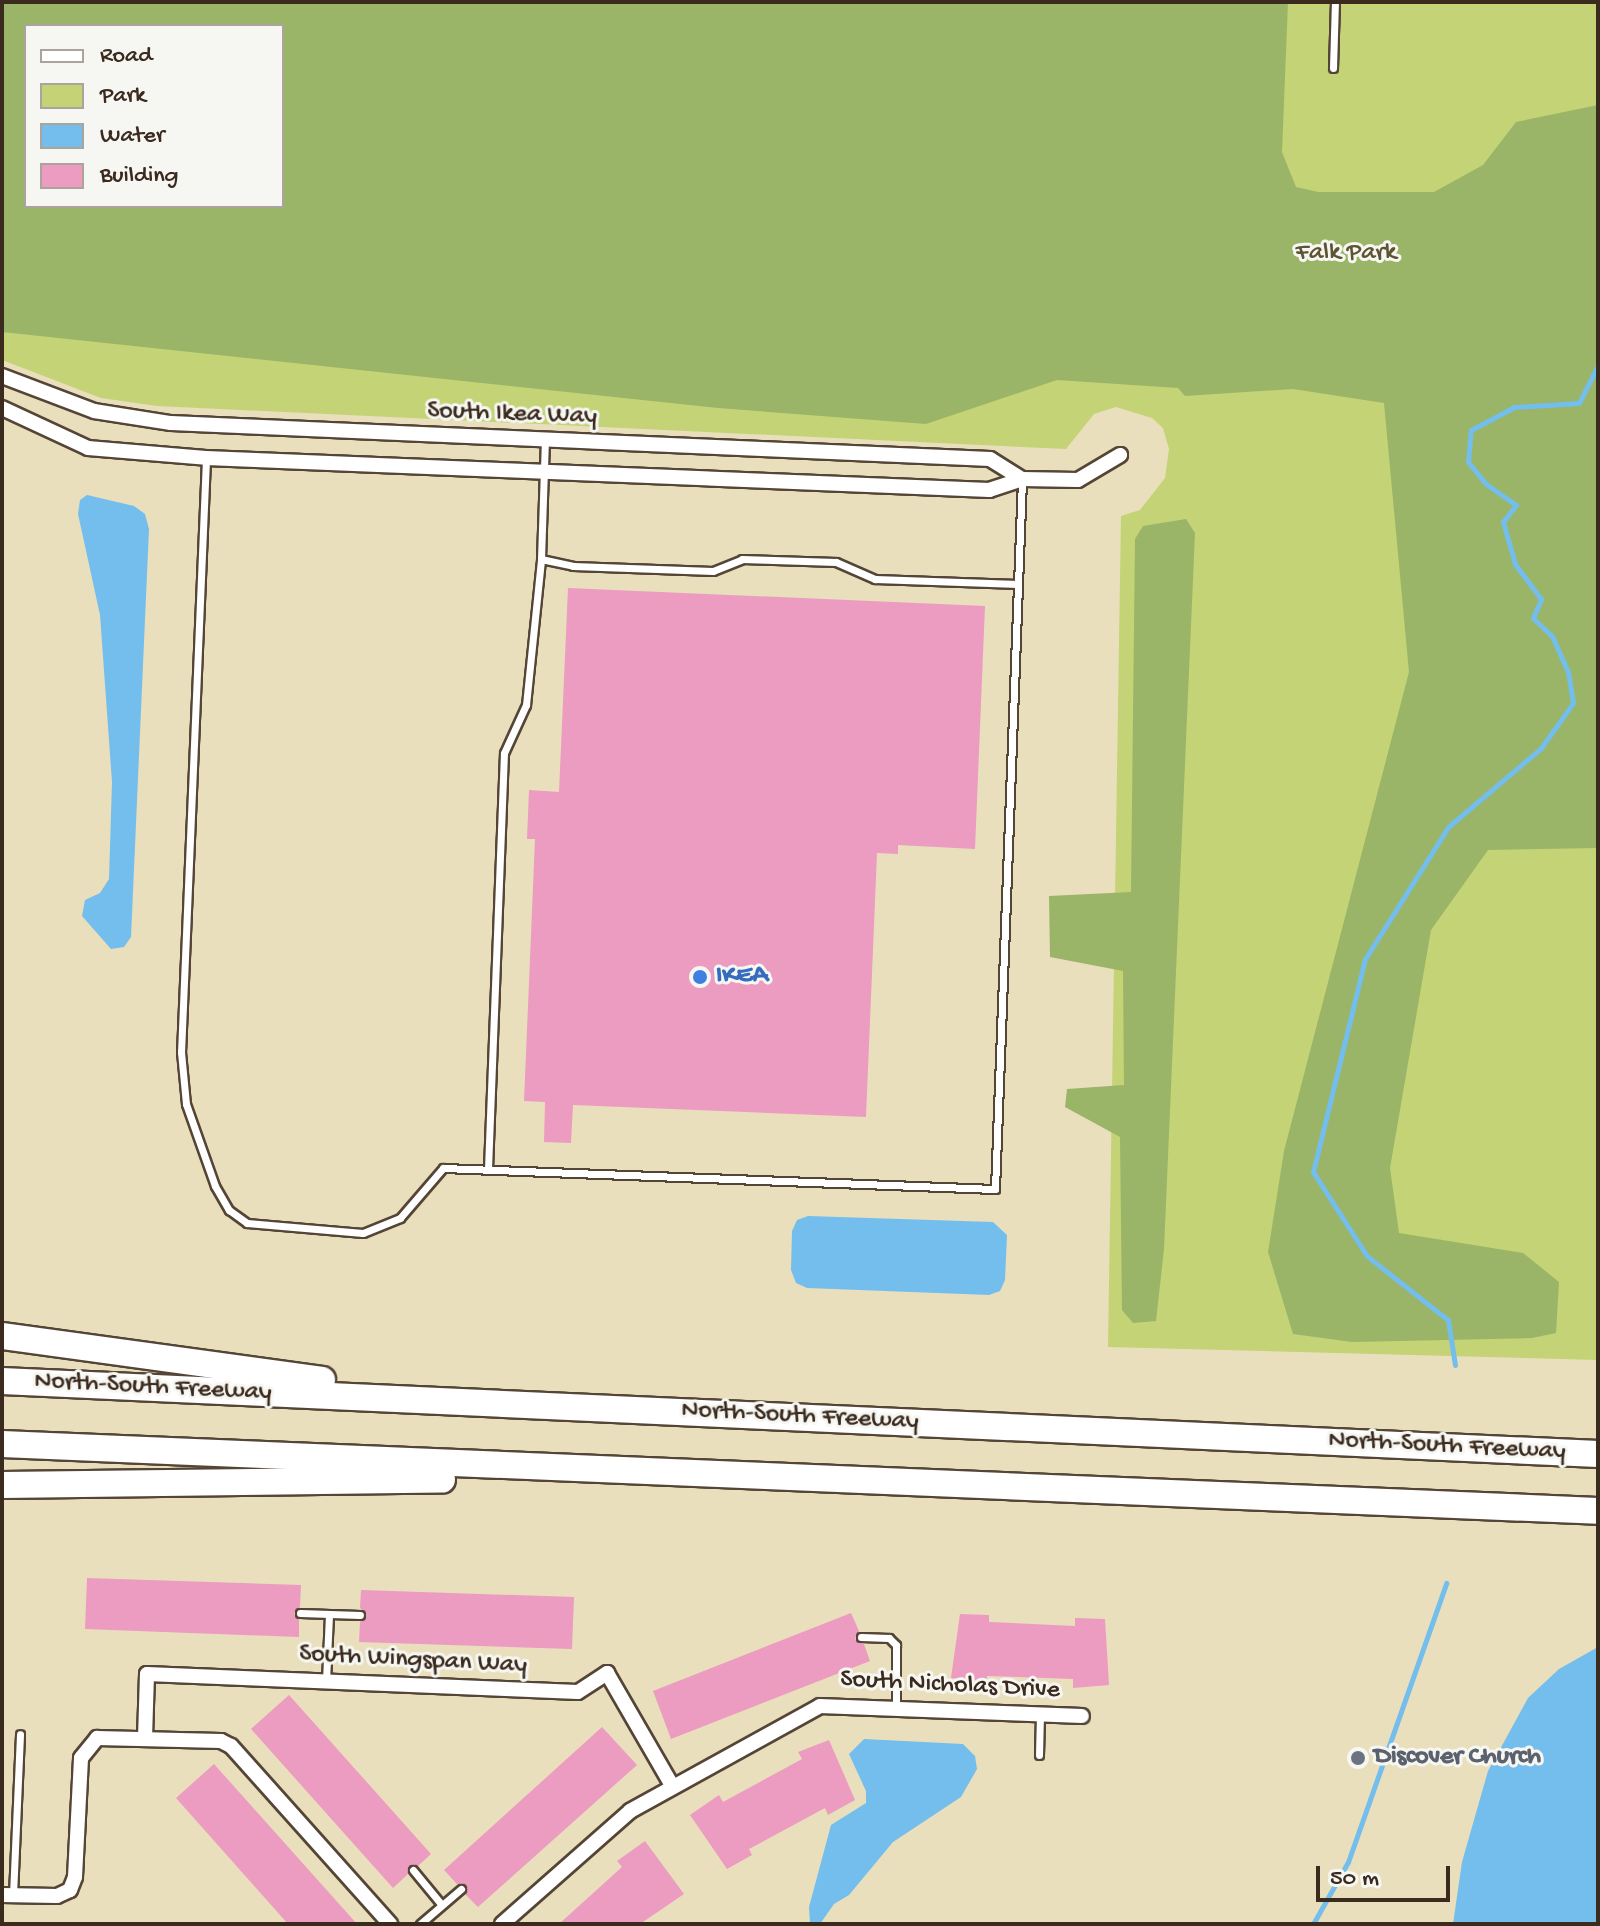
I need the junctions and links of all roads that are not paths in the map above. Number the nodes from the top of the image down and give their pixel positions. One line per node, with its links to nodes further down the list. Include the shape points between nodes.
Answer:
1 (1335, 2): 2 (lane)
2 (1333, 68)
3 (2, 376): 5 (street, South Ikea Way, via 94,411 171,423)
4 (2, 408): 7 (street, South Ikea Way, via 88,448)
5 (545, 440): 8 (lane); 9 (street, South Ikea Way, via 990,459)
6 (1120, 455): 9 (street, South Ikea Way, via 1078,480)
7 (206, 458): 8 (street, South Ikea Way); 12 (lane, via 181,1052 186,1104 202,1156 229,1210 247,1223 281,1229 382,1229 400,1218 443,1168)
8 (544, 472): 9 (street, South Ikea Way, via 989,490); 10 (lane)
9 (1022, 479): 11 (lane)
10 (541, 559): 11 (lane, via 573,566 713,571 742,559 836,562 875,579); 12 (lane, via 526,705 504,753)
11 (1018, 584): 12 (lane, via 995,1189)
12 (488, 1169)
13 (2, 1336): 15 (highway)
14 (2, 1381): 15 (highway, North-South Freeway)
15 (484, 1402): 17 (highway, North-South Freeway)
16 (2, 1444): 18 (highway)
17 (1598, 1454)
18 (741, 1477): 19 (highway); 20 (highway)
19 (2, 1485)
20 (1598, 1511)
21 (300, 1613): 22 (lane)
22 (329, 1614): 23 (lane); 25 (lane)
23 (360, 1615)
24 (861, 1637): 26 (lane, via 889,1638 896,1645)
25 (326, 1681): 30 (street, South Wingspan Way, via 147,1674); 32 (street, South Wingspan Way, via 578,1692 607,1673)
26 (896, 1707): 27 (street, South Nicholas Drive); 32 (street, South Nicholas Drive, via 820,1706)
27 (1040, 1714): 28 (street, South Nicholas Drive); 31 (lane)
28 (1082, 1716)
29 (20, 1734): 35 (lane)
30 (145, 1738): 35 (street, via 97,1738 85,1747 70,1890 57,1896); 37 (street, via 231,1746)
31 (1039, 1755)
32 (671, 1784): 39 (street, South Nicholas Drive, via 600,1835)
33 (413, 1870): 36 (lane)
34 (461, 1889): 36 (lane)
35 (7, 1895)
36 (442, 1905): 38 (lane)
37 (390, 1924)
38 (420, 1924)
39 (502, 1924)

